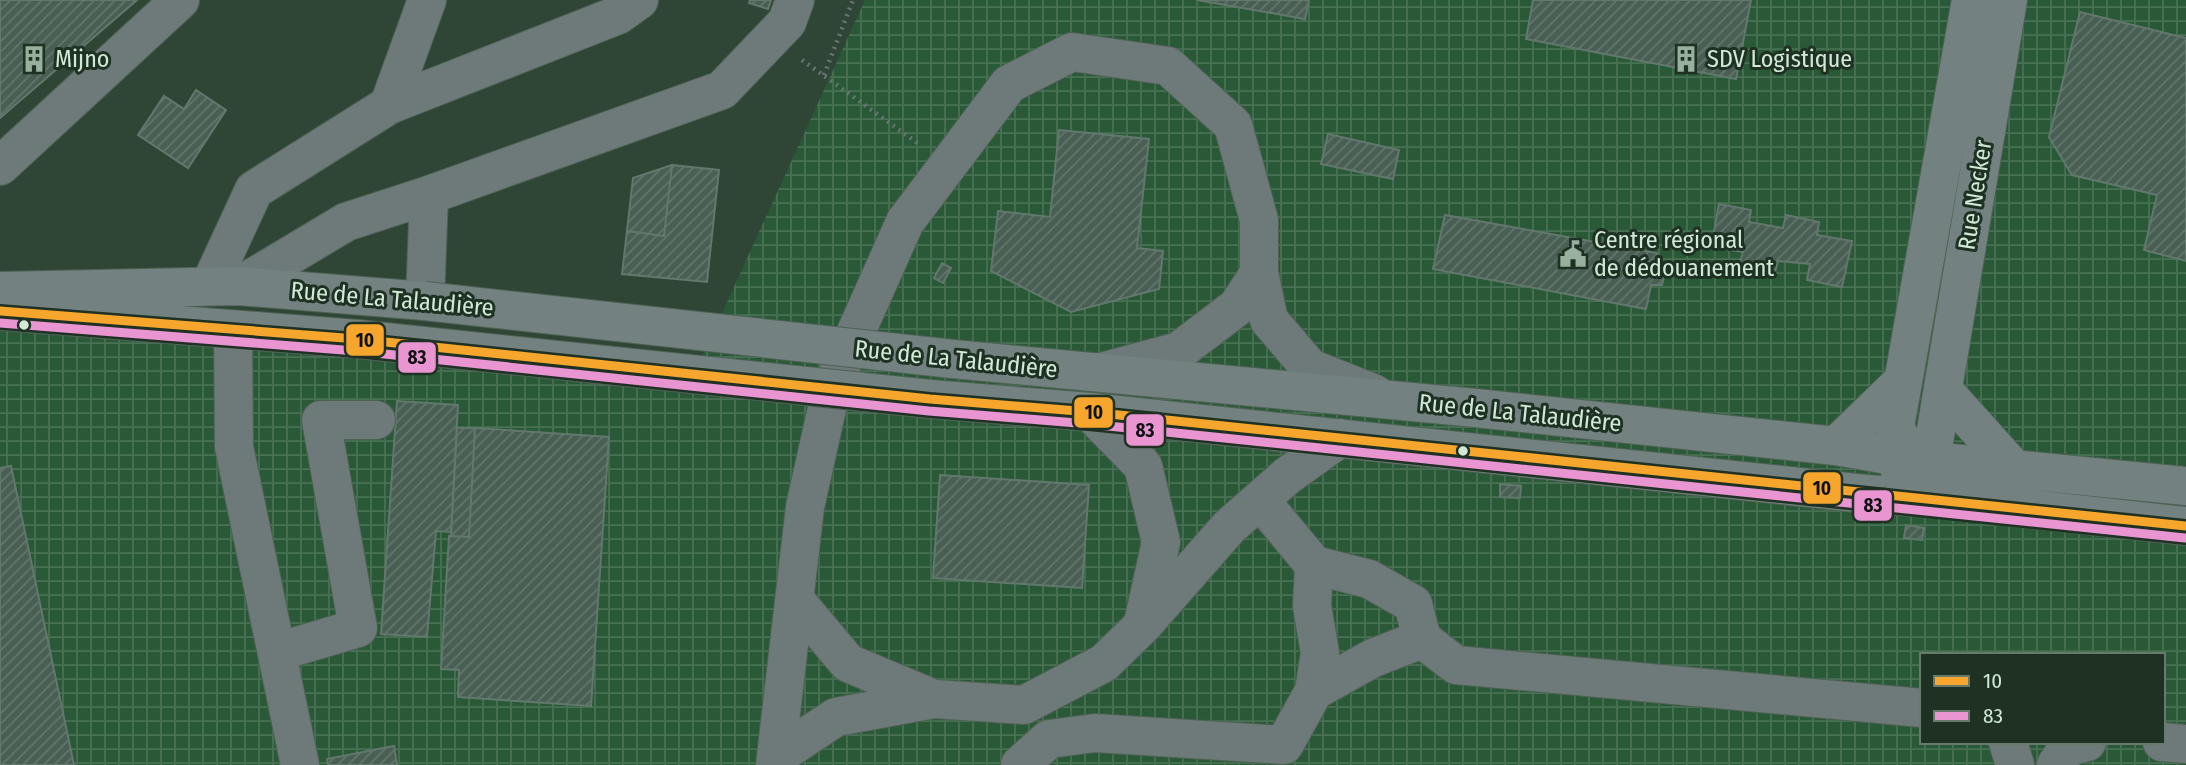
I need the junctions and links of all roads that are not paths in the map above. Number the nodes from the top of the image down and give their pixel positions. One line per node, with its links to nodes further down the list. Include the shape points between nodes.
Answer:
1 (180, 0): 8 (street)
2 (427, 0): 7 (street)
3 (639, 0): 7 (street, via 618,15)
4 (795, 0): 9 (street, via 787,22 722,90)
5 (1971, 0): 17 (main road, Rue Necker)
6 (2008, 0): 18 (main road, Rue Necker)
7 (389, 105): 11 (street, via 254,190)
8 (0, 166)
9 (429, 195): 11 (street, via 346,222); 13 (street)
10 (1259, 274): 16 (street, via 1237,307 1179,351); 19 (street, via 1269,320 1310,368); 32 (street, via 1259,220 1233,125 1168,66 1072,52 1009,84 905,222 832,386 805,507)
11 (224, 286): 12 (main road, Rue de La Talaudière); 13 (main road, Rue de La Talaudière); 15 (main road)
12 (0, 290)
13 (425, 301): 16 (main road, Rue de La Talaudière, bridge)
14 (0, 311): 15 (main road, Rue de La Talaudière)
15 (233, 330): 20 (main road, Rue de La Talaudière, bridge); 35 (street, via 234,447)
16 (1096, 374): 19 (main road, Rue de La Talaudière)
17 (1903, 381): 23 (main road); 24 (main road, Rue Necker, via 1895,427)
18 (1943, 390): 24 (main road, Rue Necker, via 1934,442); 25 (main road)
19 (1392, 401): 23 (main road, Rue de La Talaudière)
20 (1090, 412): 22 (main road, Rue de La Talaudière); 33 (street, via 1143,466 1161,542)
21 (376, 420): 35 (street, via 321,420 358,628)
22 (1340, 438): 27 (main road, Rue de La Talaudière); 29 (street)
23 (1836, 446): 24 (main road, Rue de La Talaudière)
24 (1910, 459): 25 (main road, Rue de La Talaudière); 27 (main road, Rue Necker); 28 (main road)
25 (2014, 469): 26 (main road, Rue de La Talaudière)
26 (2186, 486)
27 (1866, 494): 28 (main road, Rue de La Talaudière)
28 (1929, 498): 30 (main road, Rue de La Talaudière)
29 (1260, 500): 31 (street); 33 (street, via 1229,527)
30 (2186, 526)
31 (1314, 565): 34 (street, via 1369,579 1413,604); 36 (street, via 1312,606 1321,653)
32 (795, 600): 37 (street, via 848,663); 43 (street)
33 (1143, 625): 37 (street, via 1104,663 1024,705)
34 (1422, 639): 36 (street, via 1373,658); 38 (street, via 1456,665)
35 (277, 652): 44 (street)
36 (1314, 691): 45 (street, via 1284,745 1095,733 1049,739)
37 (934, 699): 43 (street, via 836,718)
38 (1920, 708)
39 (2165, 742): 42 (street)
40 (2009, 744): 46 (street)
41 (2079, 744): 47 (street, via 2067,747)
42 (2186, 744)
43 (775, 761)
44 (300, 765)
45 (1020, 765)
46 (2015, 765)
47 (2056, 765)

